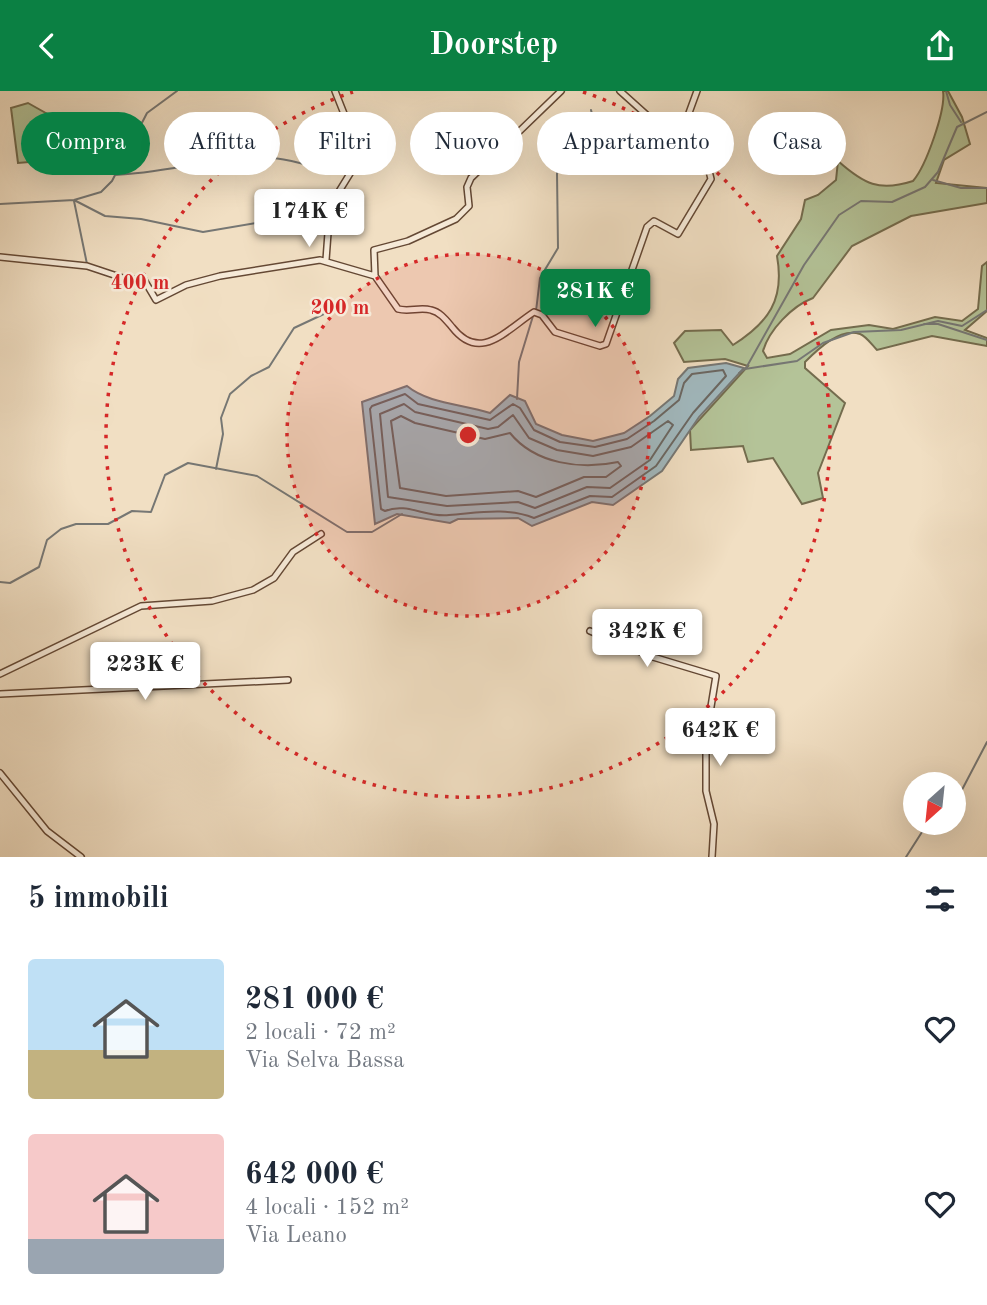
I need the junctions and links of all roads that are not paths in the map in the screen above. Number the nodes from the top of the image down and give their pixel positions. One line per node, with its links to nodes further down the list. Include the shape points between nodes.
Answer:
1 (335, 91): 9 (street, via 359,159 330,206)
2 (561, 91): 10 (street, via 471,178 469,206 456,219 408,241 374,250)
3 (620, 91): 5 (street)
4 (697, 91): 6 (street)
5 (643, 112)
6 (689, 112)
7 (710, 175): 10 (street, via 677,234 654,221 647,227 606,344 555,332 534,311 486,344 471,344 441,315 398,309)
8 (0, 257): 9 (street, via 87,265 129,280 142,278 151,295 160,300 186,285 220,276)
9 (326, 260): 10 (street)
10 (376, 276)
11 (321, 534): 13 (street, via 293,552 274,578 253,590 212,601 141,606)
12 (590, 631): 18 (street, via 653,657 716,675 706,737 706,791 714,824)
13 (0, 674)
14 (288, 680): 15 (street)
15 (0, 694)
16 (0, 773): 17 (street, via 47,831)
17 (81, 857)
18 (712, 857)

